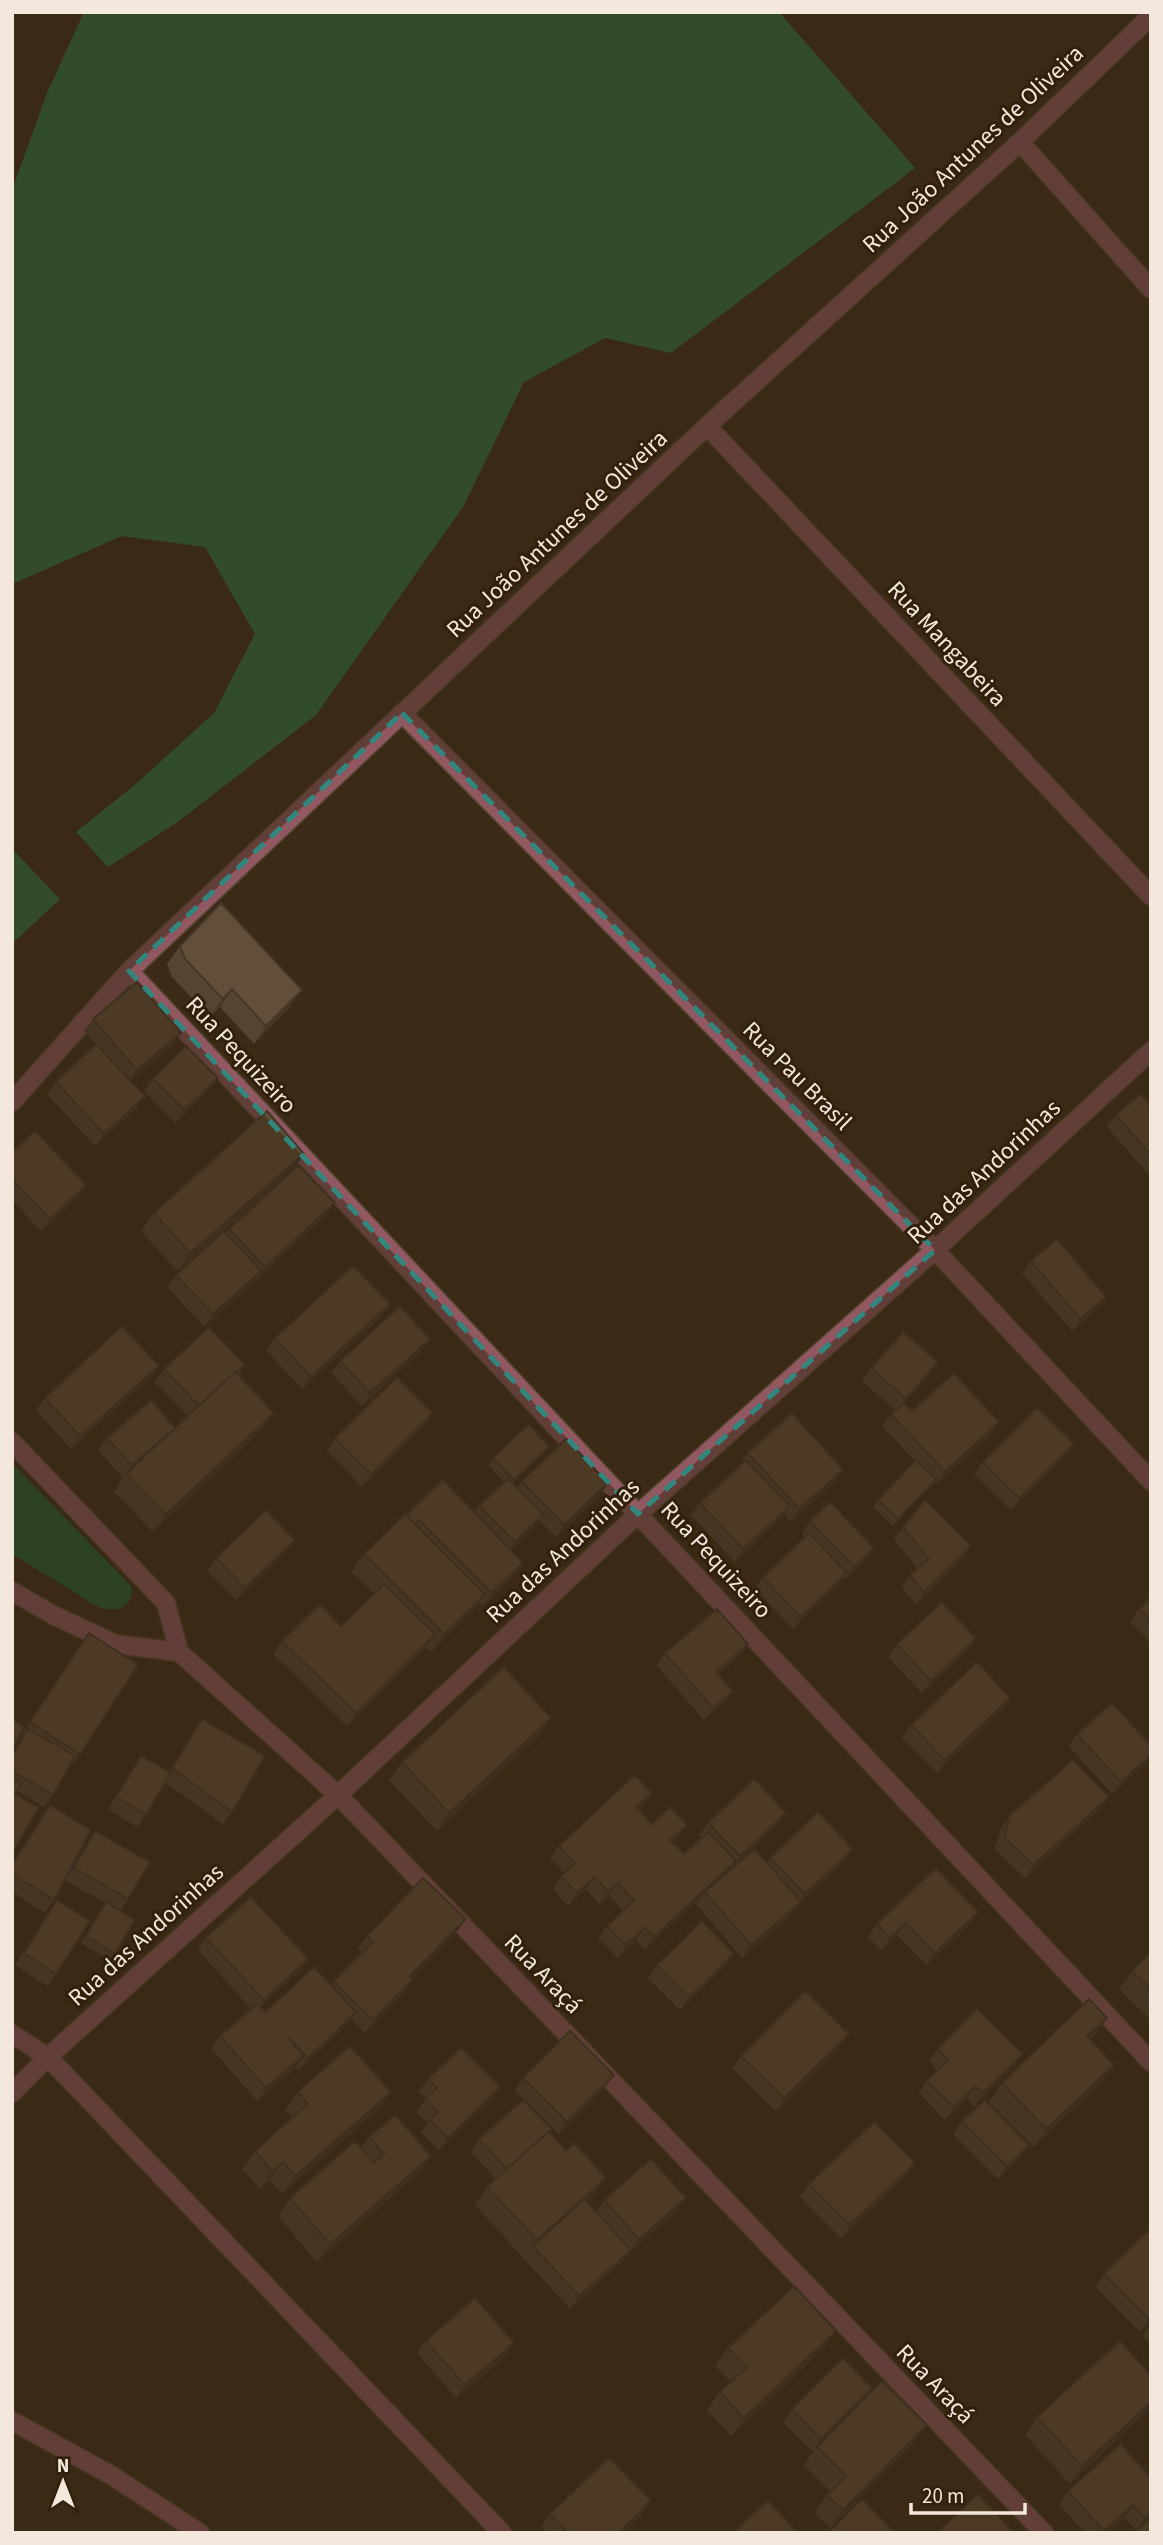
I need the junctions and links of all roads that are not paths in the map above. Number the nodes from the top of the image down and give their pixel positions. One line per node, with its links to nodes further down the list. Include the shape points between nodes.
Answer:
1 (1151, 16): 2 (street, Rua João Antunes de Oliveira)
2 (1020, 142): 3 (street); 4 (street, Rua João Antunes de Oliveira)
3 (1151, 289)
4 (707, 426): 5 (street, Rua João Antunes de Oliveira); 6 (street, Rua Mangabeira)
5 (402, 713): 7 (street, Rua João Antunes de Oliveira); 10 (street, Rua Pau Brasil)
6 (1151, 896)
7 (129, 971): 9 (street, Rua João Antunes de Oliveira); 13 (street, Rua Pequizeiro)
8 (1151, 1051): 10 (street, Rua das Andorinhas)
9 (12, 1102)
10 (935, 1250): 12 (street, Rua Pau Brasil); 13 (street, Rua das Andorinhas)
11 (12, 1442): 15 (street, via 166,1603)
12 (1151, 1481)
13 (638, 1514): 16 (street, Rua das Andorinhas); 19 (street, Rua Pequizeiro)
14 (12, 1591): 15 (street, via 115,1644)
15 (179, 1652): 16 (street, Rua Araçá)
16 (338, 1795): 18 (street, Rua das Andorinhas); 24 (street, Rua Araçá)
17 (12, 2034): 18 (street)
18 (48, 2057): 20 (street, Rua das Andorinhas); 23 (street)
19 (1151, 2062)
20 (12, 2093)
21 (12, 2421): 22 (street, via 111,2475)
22 (200, 2533)
23 (502, 2533)
24 (1044, 2533)

